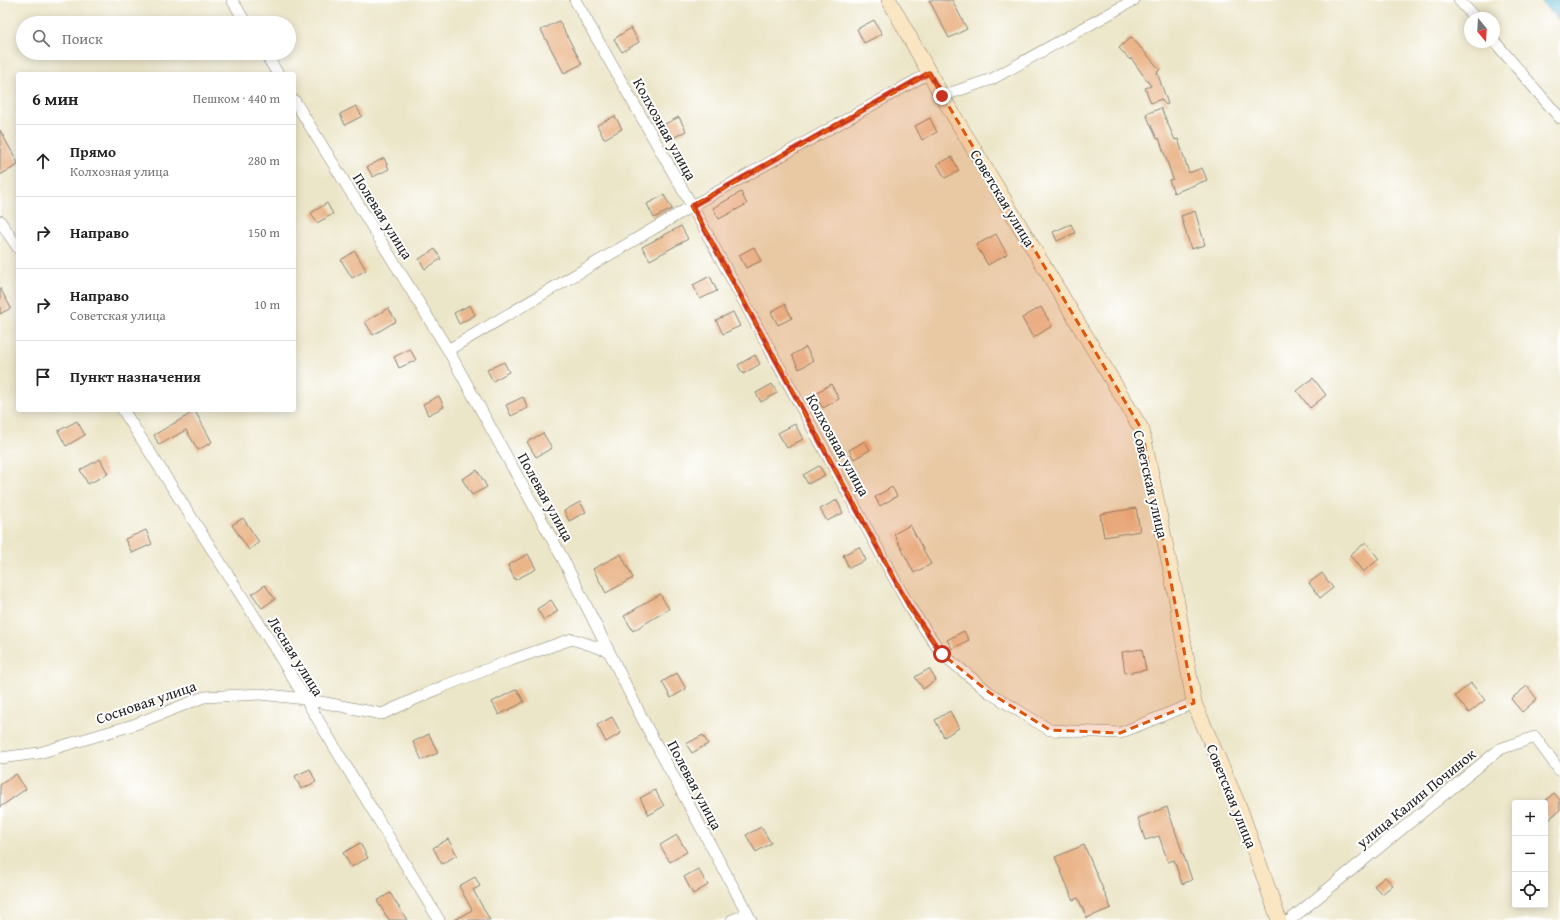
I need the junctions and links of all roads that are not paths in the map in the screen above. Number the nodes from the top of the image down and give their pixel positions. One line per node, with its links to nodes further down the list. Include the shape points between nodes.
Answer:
1 (232, 0): 7 (street)
2 (576, 0): 15 (street, Колхозная улица)
3 (889, 0): 11 (street, Советская улица)
4 (1134, 0): 12 (street, via 992,79)
5 (1459, 0): 6 (street)
6 (1470, 12)
7 (242, 16)
8 (1500, 48): 14 (street)
9 (269, 60): 10 (street)
10 (277, 72)
11 (929, 73): 12 (street, Советская улица); 15 (street)
12 (942, 96): 22 (street, Советская улица, via 1142,430 1175,591)
13 (296, 103): 18 (street, Полевая улица)
14 (1560, 118)
15 (692, 206): 18 (street); 22 (street, Колхозная улица, via 909,606 942,654 990,693 1050,730 1120,733)
16 (0, 221): 17 (street)
17 (16, 245)
18 (448, 350): 20 (street, Полевая улица, via 563,559)
19 (124, 412): 21 (street, Лесная улица)
20 (609, 651): 21 (street, Сосновая улица, via 572,639 444,686 382,714); 25 (street, Полевая улица, via 644,722)
21 (305, 699): 23 (street, Сосновая улица, via 260,694 204,697 133,725 39,754); 26 (street, Лесная улица)
22 (1194, 703): 28 (street, Советская улица, via 1240,810)
23 (0, 758)
24 (1560, 771): 29 (street, улица Калин Починок, via 1536,737 1500,748)
25 (749, 917): 27 (street)
26 (440, 920)
27 (732, 920)
28 (1279, 920)
29 (1290, 920)

